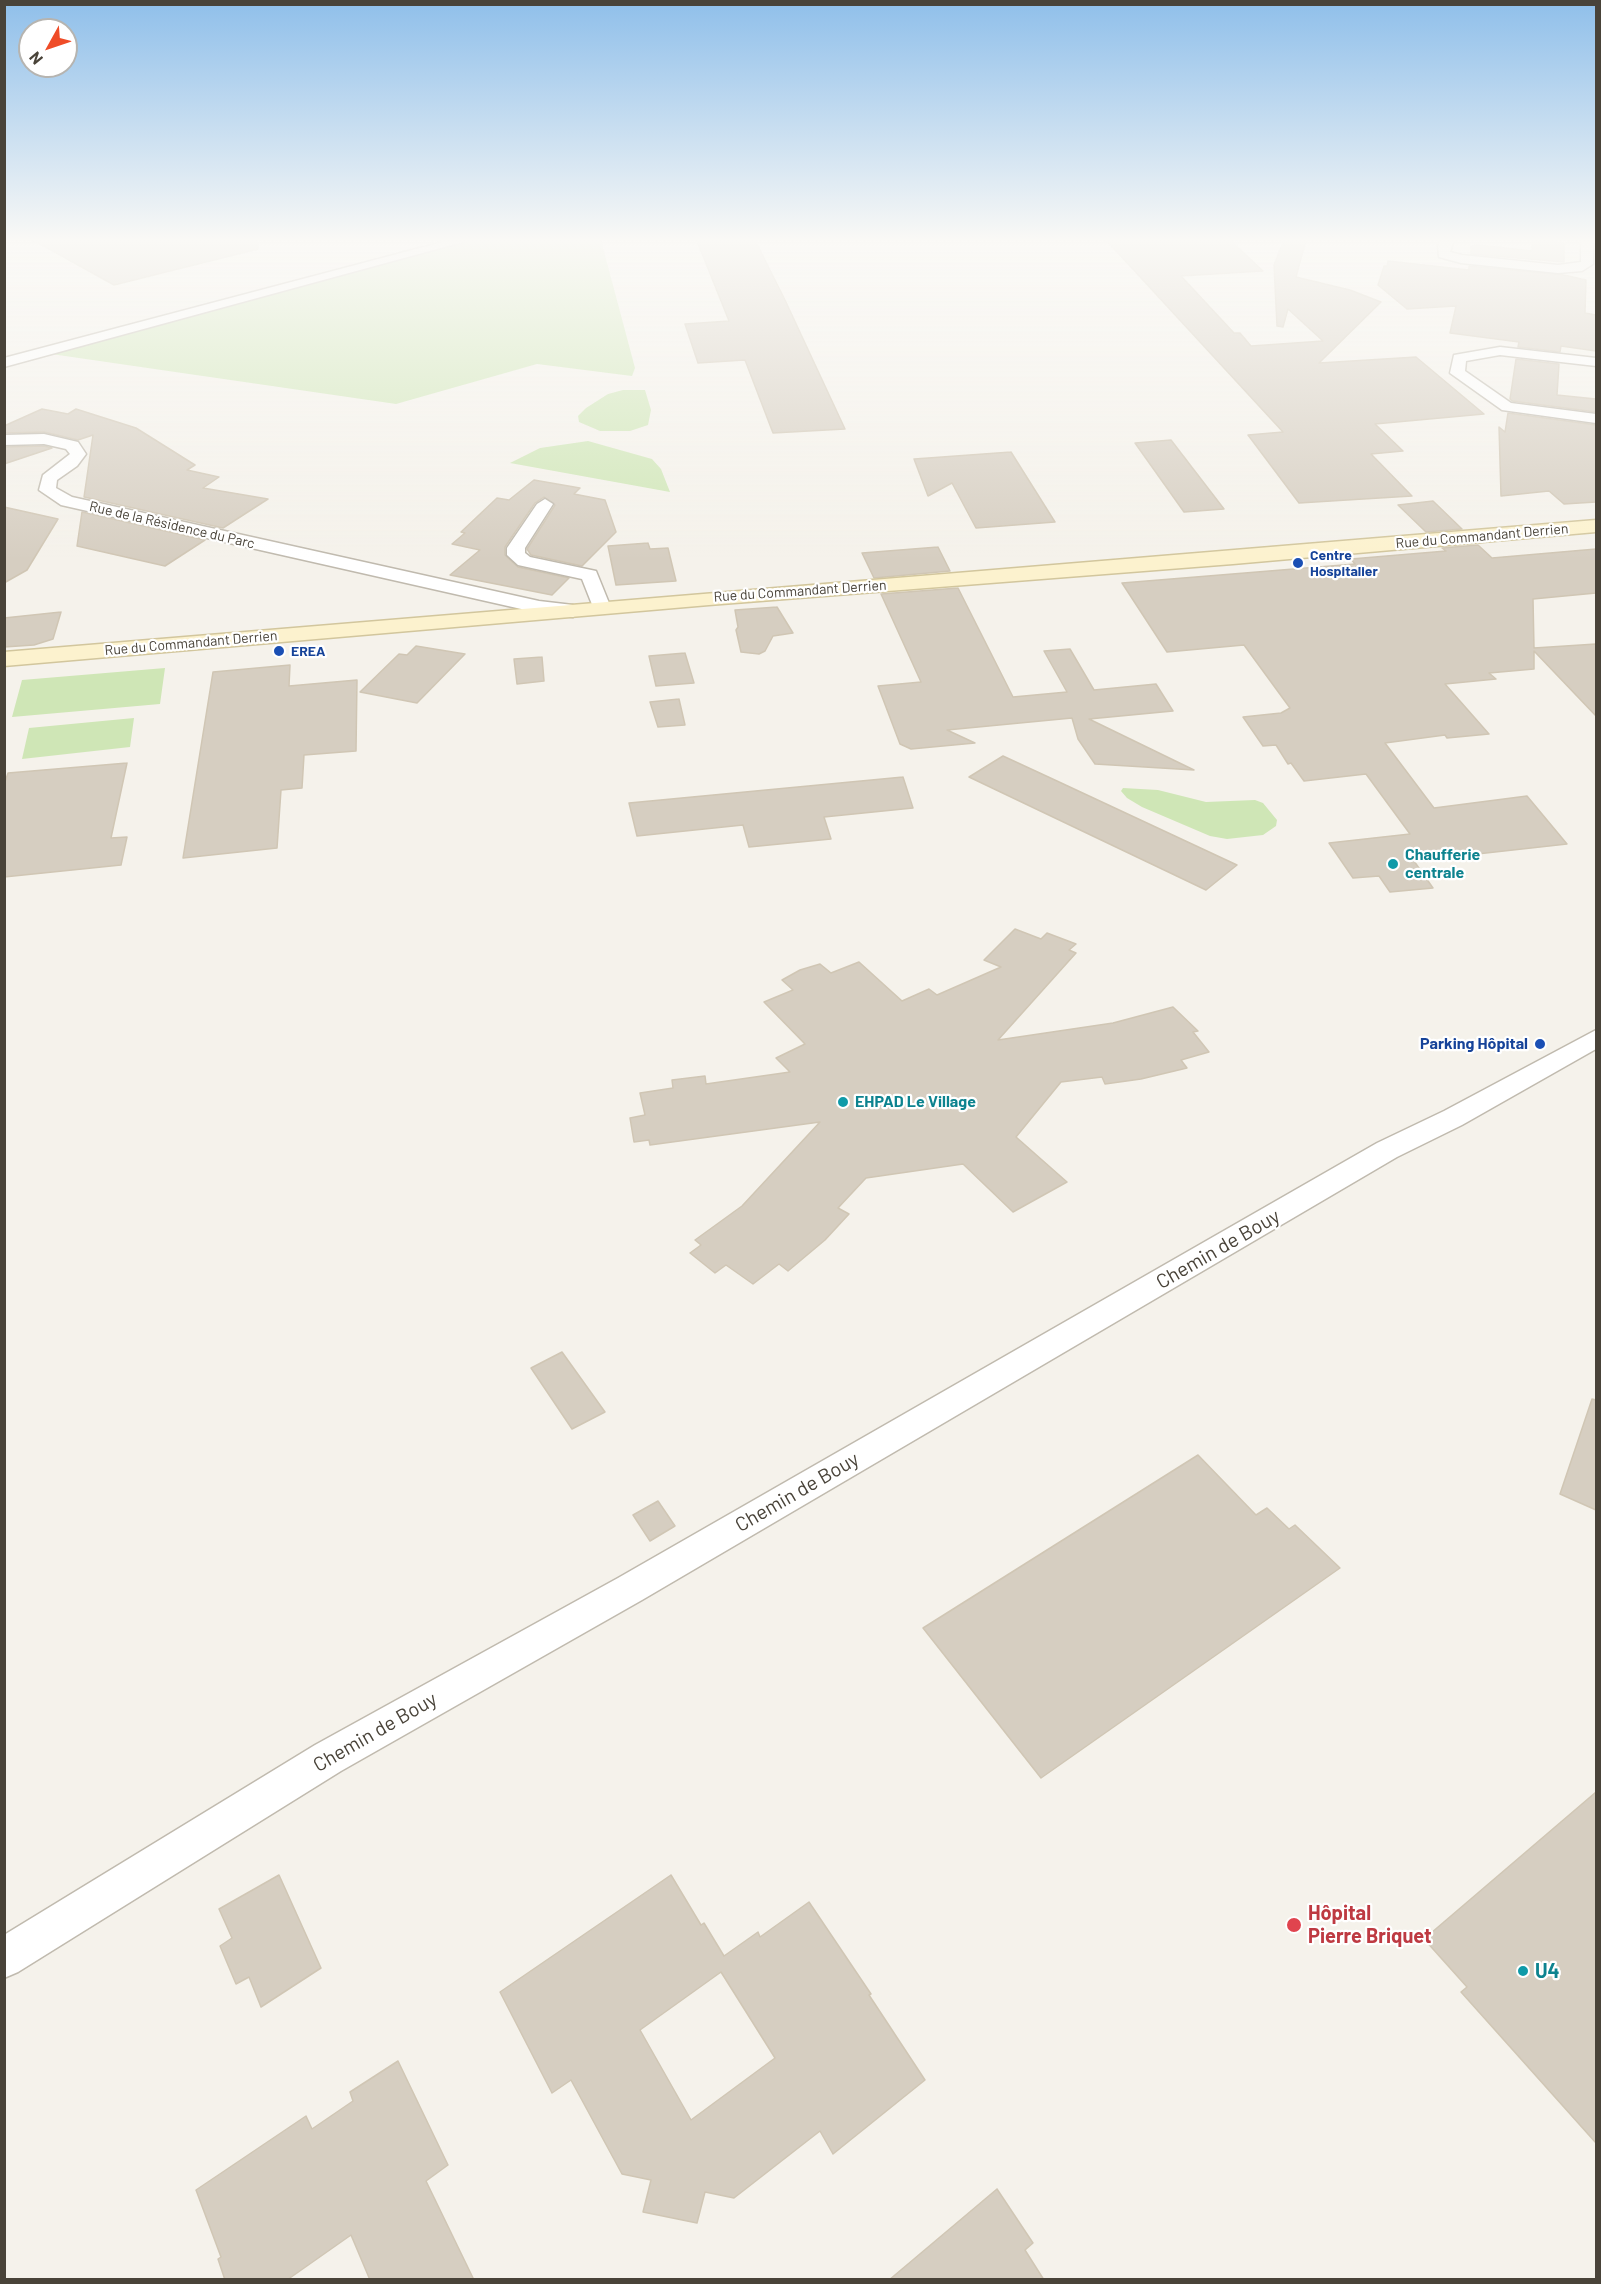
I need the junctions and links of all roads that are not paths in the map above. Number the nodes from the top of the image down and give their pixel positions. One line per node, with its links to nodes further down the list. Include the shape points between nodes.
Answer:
1 (65, 347): 2 (street)
2 (4, 363)
3 (1596, 363): 4 (street, via 1500,351 1459,358 1457,373 1507,406)
4 (1596, 419)
5 (4, 440): 8 (street, Rue de la Résidence du Parc, via 44,439 72,445 78,454 49,478 46,490 67,501)
6 (545, 504): 9 (street, via 516,548 516,555 524,561 590,575)
7 (1596, 526): 9 (main road, Rue du Commandant Derrien)
8 (425, 582): 10 (street, Rue de la Résidence du Parc, via 539,607); 11 (street, Rue de la Résidence du Parc, via 458,596 465,608)
9 (602, 608): 10 (main road, Rue du Commandant Derrien)
10 (573, 610): 11 (main road, Rue du Commandant Derrien)
11 (461, 618): 12 (main road, Rue du Commandant Derrien)
12 (4, 659)
13 (1596, 1038): 14 (street, Chemin de Bouy, via 1387,1150 650,1577 328,1758)
14 (4, 1958)

